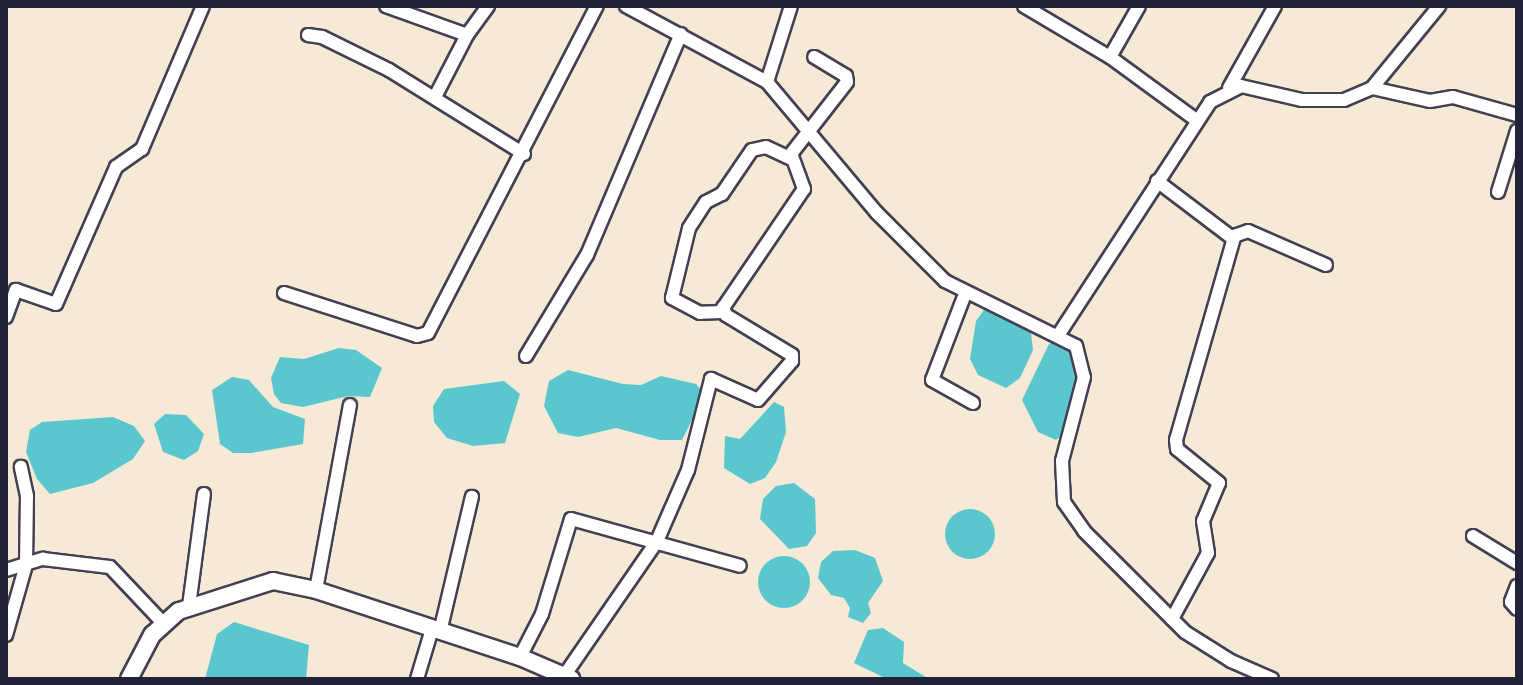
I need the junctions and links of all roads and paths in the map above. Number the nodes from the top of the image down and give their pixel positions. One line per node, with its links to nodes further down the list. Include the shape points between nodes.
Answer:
1 (203, 6): 33 (street, via 142,149 113,173 56,304 16,290)
2 (386, 6): 13 (street)
3 (488, 6): 13 (street)
4 (597, 6): 24 (street)
5 (626, 6): 11 (street)
6 (791, 6): 16 (street)
7 (1139, 6): 15 (street)
8 (1439, 6): 18 (street)
9 (1273, 7): 17 (street)
10 (1031, 8): 15 (street)
11 (681, 34): 16 (street); 35 (street, via 587,255)
12 (308, 35): 19 (street, via 322,37)
13 (467, 35): 19 (street)
14 (814, 57): 22 (street, via 848,79)
15 (1110, 57): 21 (street)
16 (767, 82): 22 (street)
17 (1229, 88): 18 (street, via 1253,87 1319,102 1344,100); 21 (street)
18 (1372, 88): 20 (street, via 1430,101 1453,97)
19 (435, 97): 24 (street)
20 (1517, 115)
21 (1196, 120): 26 (street)
22 (813, 130): 25 (street); 31 (street, via 915,254)
23 (1517, 131): 27 (street)
24 (524, 154): 30 (street, via 426,336)
25 (790, 158): 32 (street, via 804,189 728,295); 32 (street, via 766,147 752,150 722,194 706,202 689,228 672,298 700,313)
26 (1157, 181): 28 (street); 34 (street)
27 (1498, 192)
28 (1234, 238): 29 (street, via 1248,231); 51 (street, via 1176,440 1177,449 1219,483 1203,521 1208,553)
29 (1326, 265)
30 (284, 293)
31 (965, 294): 34 (street); 36 (street, via 932,381)
32 (723, 312): 42 (street, via 766,336 792,355 792,361 758,400 711,379 688,470)
33 (6, 317)
34 (1059, 334): 51 (street, via 1079,350 1084,377 1062,461 1064,502 1084,531)
35 (526, 356)
36 (973, 403)
37 (350, 405): 48 (street)
38 (21, 467): 44 (street, via 27,496)
39 (204, 494): 49 (street)
40 (472, 497): 53 (street)
41 (1473, 536): 43 (street)
42 (657, 541): 45 (street); 55 (street, via 571,519 542,614); 57 (street)
43 (1517, 563)
44 (26, 565): 46 (street); 52 (street, via 63,559 110,567); 54 (street)
45 (740, 566)
46 (6, 570)
47 (1517, 586): 50 (street, via 1511,602)
48 (316, 590): 49 (street, via 264,582); 53 (street)
49 (189, 606): 52 (street)
50 (1517, 609)
51 (1172, 619): 60 (street, via 1204,646)
52 (163, 623): 58 (street)
53 (436, 631): 55 (street); 59 (street)
54 (6, 635)
55 (520, 657): 56 (street)
56 (542, 673): 57 (street)
57 (567, 677)
58 (129, 679)
59 (417, 679)
60 (1272, 679)

